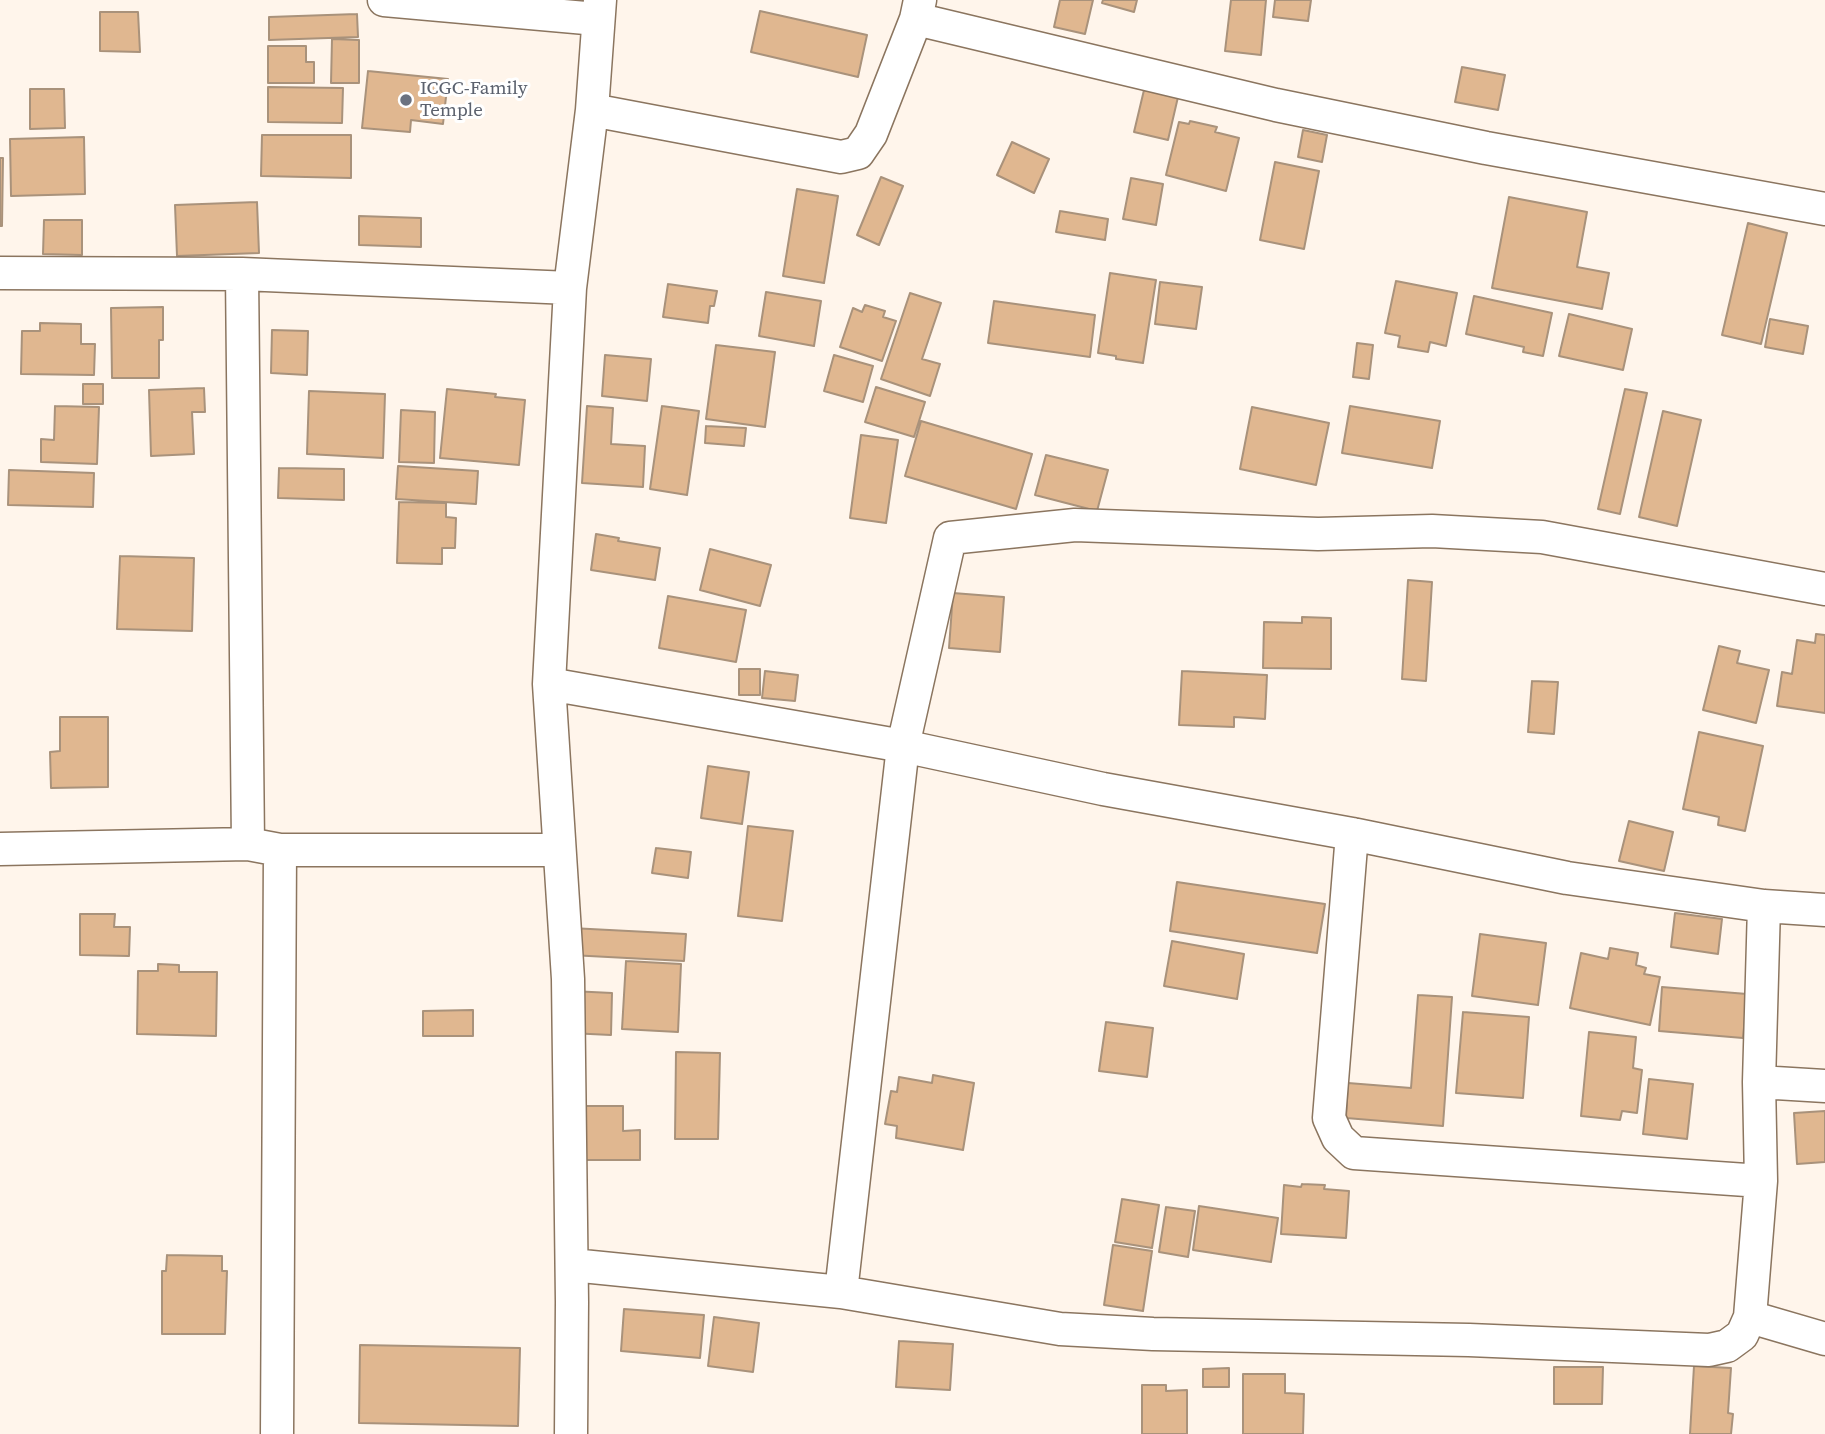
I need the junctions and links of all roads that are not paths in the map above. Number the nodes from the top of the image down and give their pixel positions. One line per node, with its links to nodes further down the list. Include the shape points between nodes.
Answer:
1 (384, 0): 2 (street)
2 (598, 9): 4 (street)
3 (918, 9): 4 (street, via 871,134 858,153 841,157); 5 (street, via 1315,113)
4 (592, 110): 8 (street)
5 (1825, 209)
6 (0, 272): 7 (street)
7 (242, 274): 8 (street); 13 (street)
8 (570, 288): 10 (street)
9 (1825, 589): 11 (street, via 1542,537 1075,525 950,538)
10 (549, 684): 11 (street); 15 (street)
11 (903, 746): 12 (street, via 1103,789); 23 (street)
12 (1352, 834): 17 (street, via 1567,878); 21 (street, via 1329,1118 1338,1138 1354,1153)
13 (248, 845): 14 (street); 16 (street)
14 (0, 849)
15 (558, 849): 16 (street); 22 (street, via 568,979)
16 (280, 850): 26 (street)
17 (1764, 906): 18 (street); 19 (street)
18 (1825, 910)
19 (1759, 1082): 20 (street); 21 (street)
20 (1825, 1086)
21 (1761, 1181): 24 (street)
22 (572, 1265): 23 (street); 27 (street)
23 (841, 1292): 24 (street, via 1060,1329 1709,1350 1727,1346 1742,1335)
24 (1750, 1317): 25 (street)
25 (1825, 1339)
26 (277, 1434)
27 (571, 1434)

